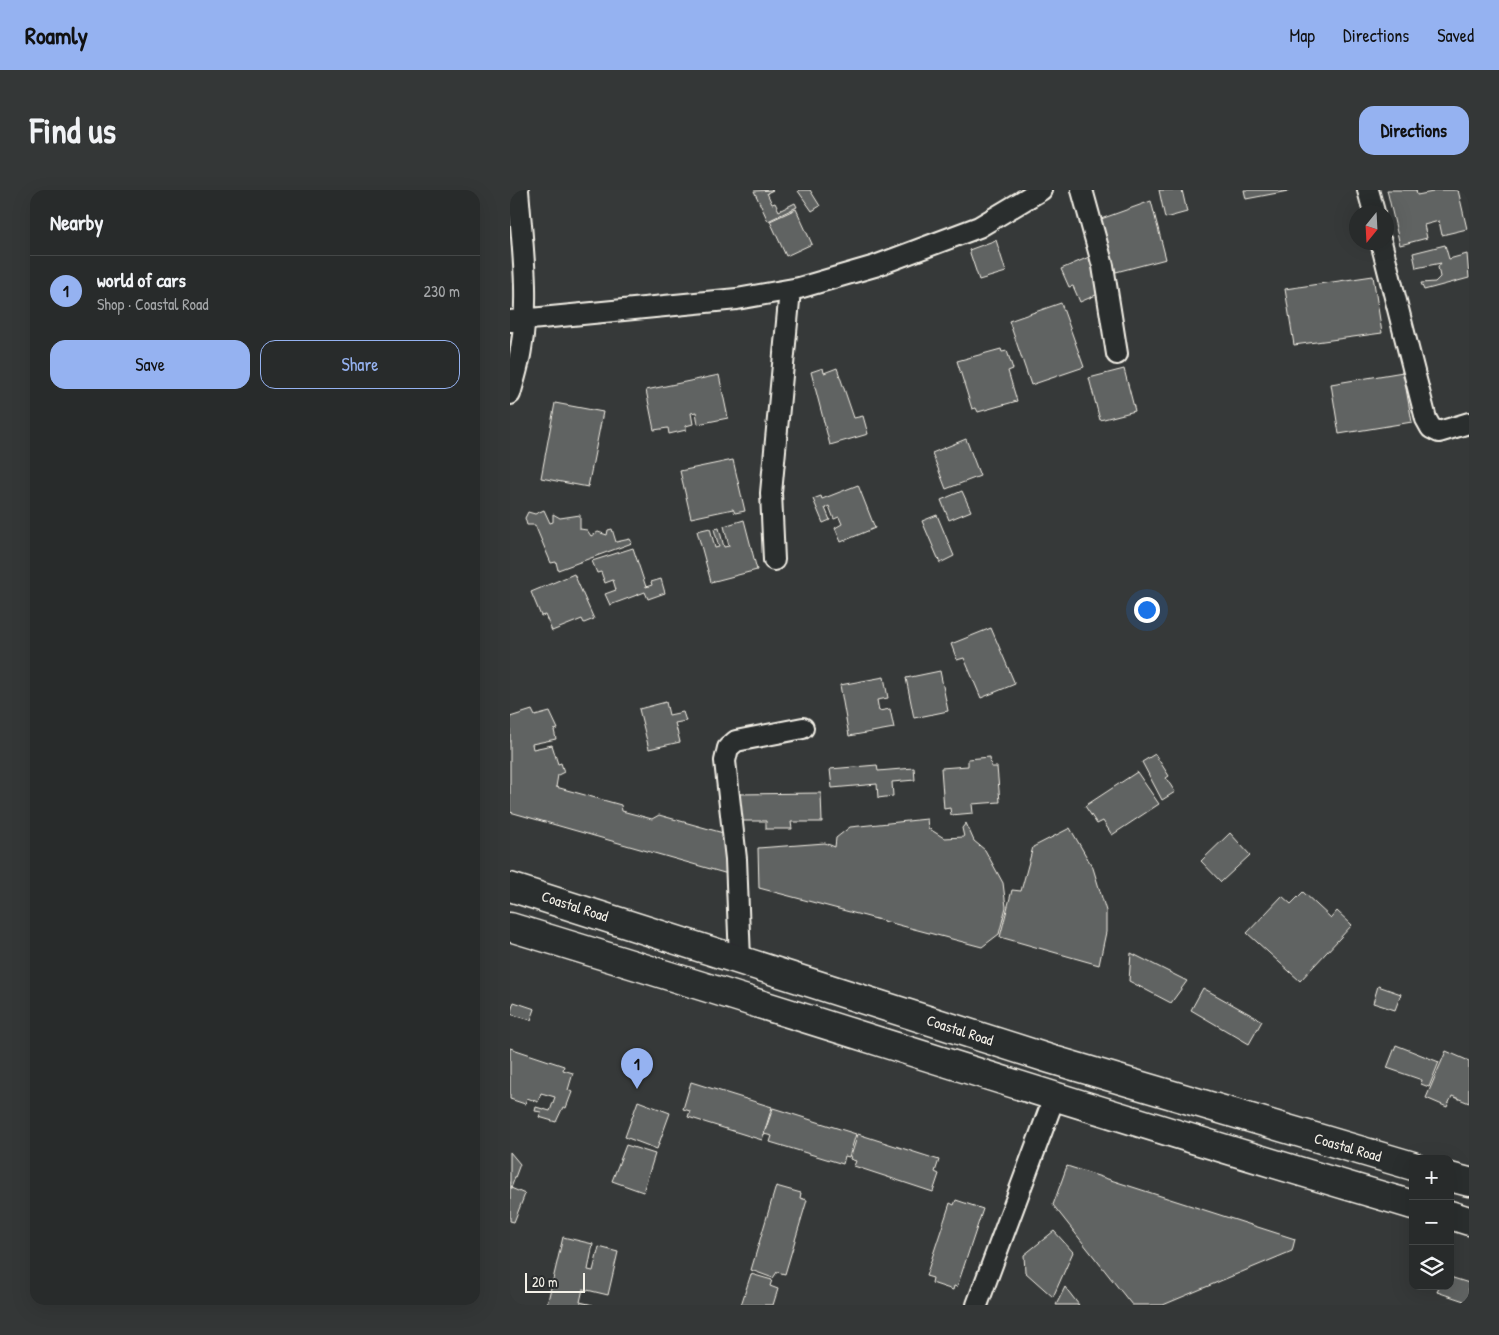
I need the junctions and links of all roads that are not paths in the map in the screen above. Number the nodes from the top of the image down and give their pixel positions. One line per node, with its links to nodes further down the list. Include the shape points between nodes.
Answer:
1 (518, 190): 8 (street, via 523,256)
2 (1041, 190): 7 (street, via 980,227 875,266)
3 (1082, 190): 9 (street, via 1102,266)
4 (1368, 190): 5 (street)
5 (1372, 205)
6 (1383, 250): 11 (street, via 1426,419 1431,428 1439,432)
7 (790, 290): 8 (street, via 737,299); 12 (street, via 771,493)
8 (517, 321): 10 (street, via 521,349)
9 (1117, 354)
10 (510, 394)
11 (1469, 423)
12 (774, 560)
13 (803, 728): 17 (street, via 736,741 728,748 725,761 736,859)
14 (510, 870): 15 (highway)
15 (522, 890): 17 (highway, Coastal Road)
16 (510, 927): 18 (highway)
17 (740, 959): 19 (highway, Coastal Road, via 1050,1059)
18 (1054, 1098): 22 (highway); 25 (street)
19 (1409, 1165)
20 (1454, 1178): 21 (highway)
21 (1469, 1182)
22 (1409, 1204)
23 (1454, 1216): 24 (highway)
24 (1469, 1221)
25 (977, 1305)

